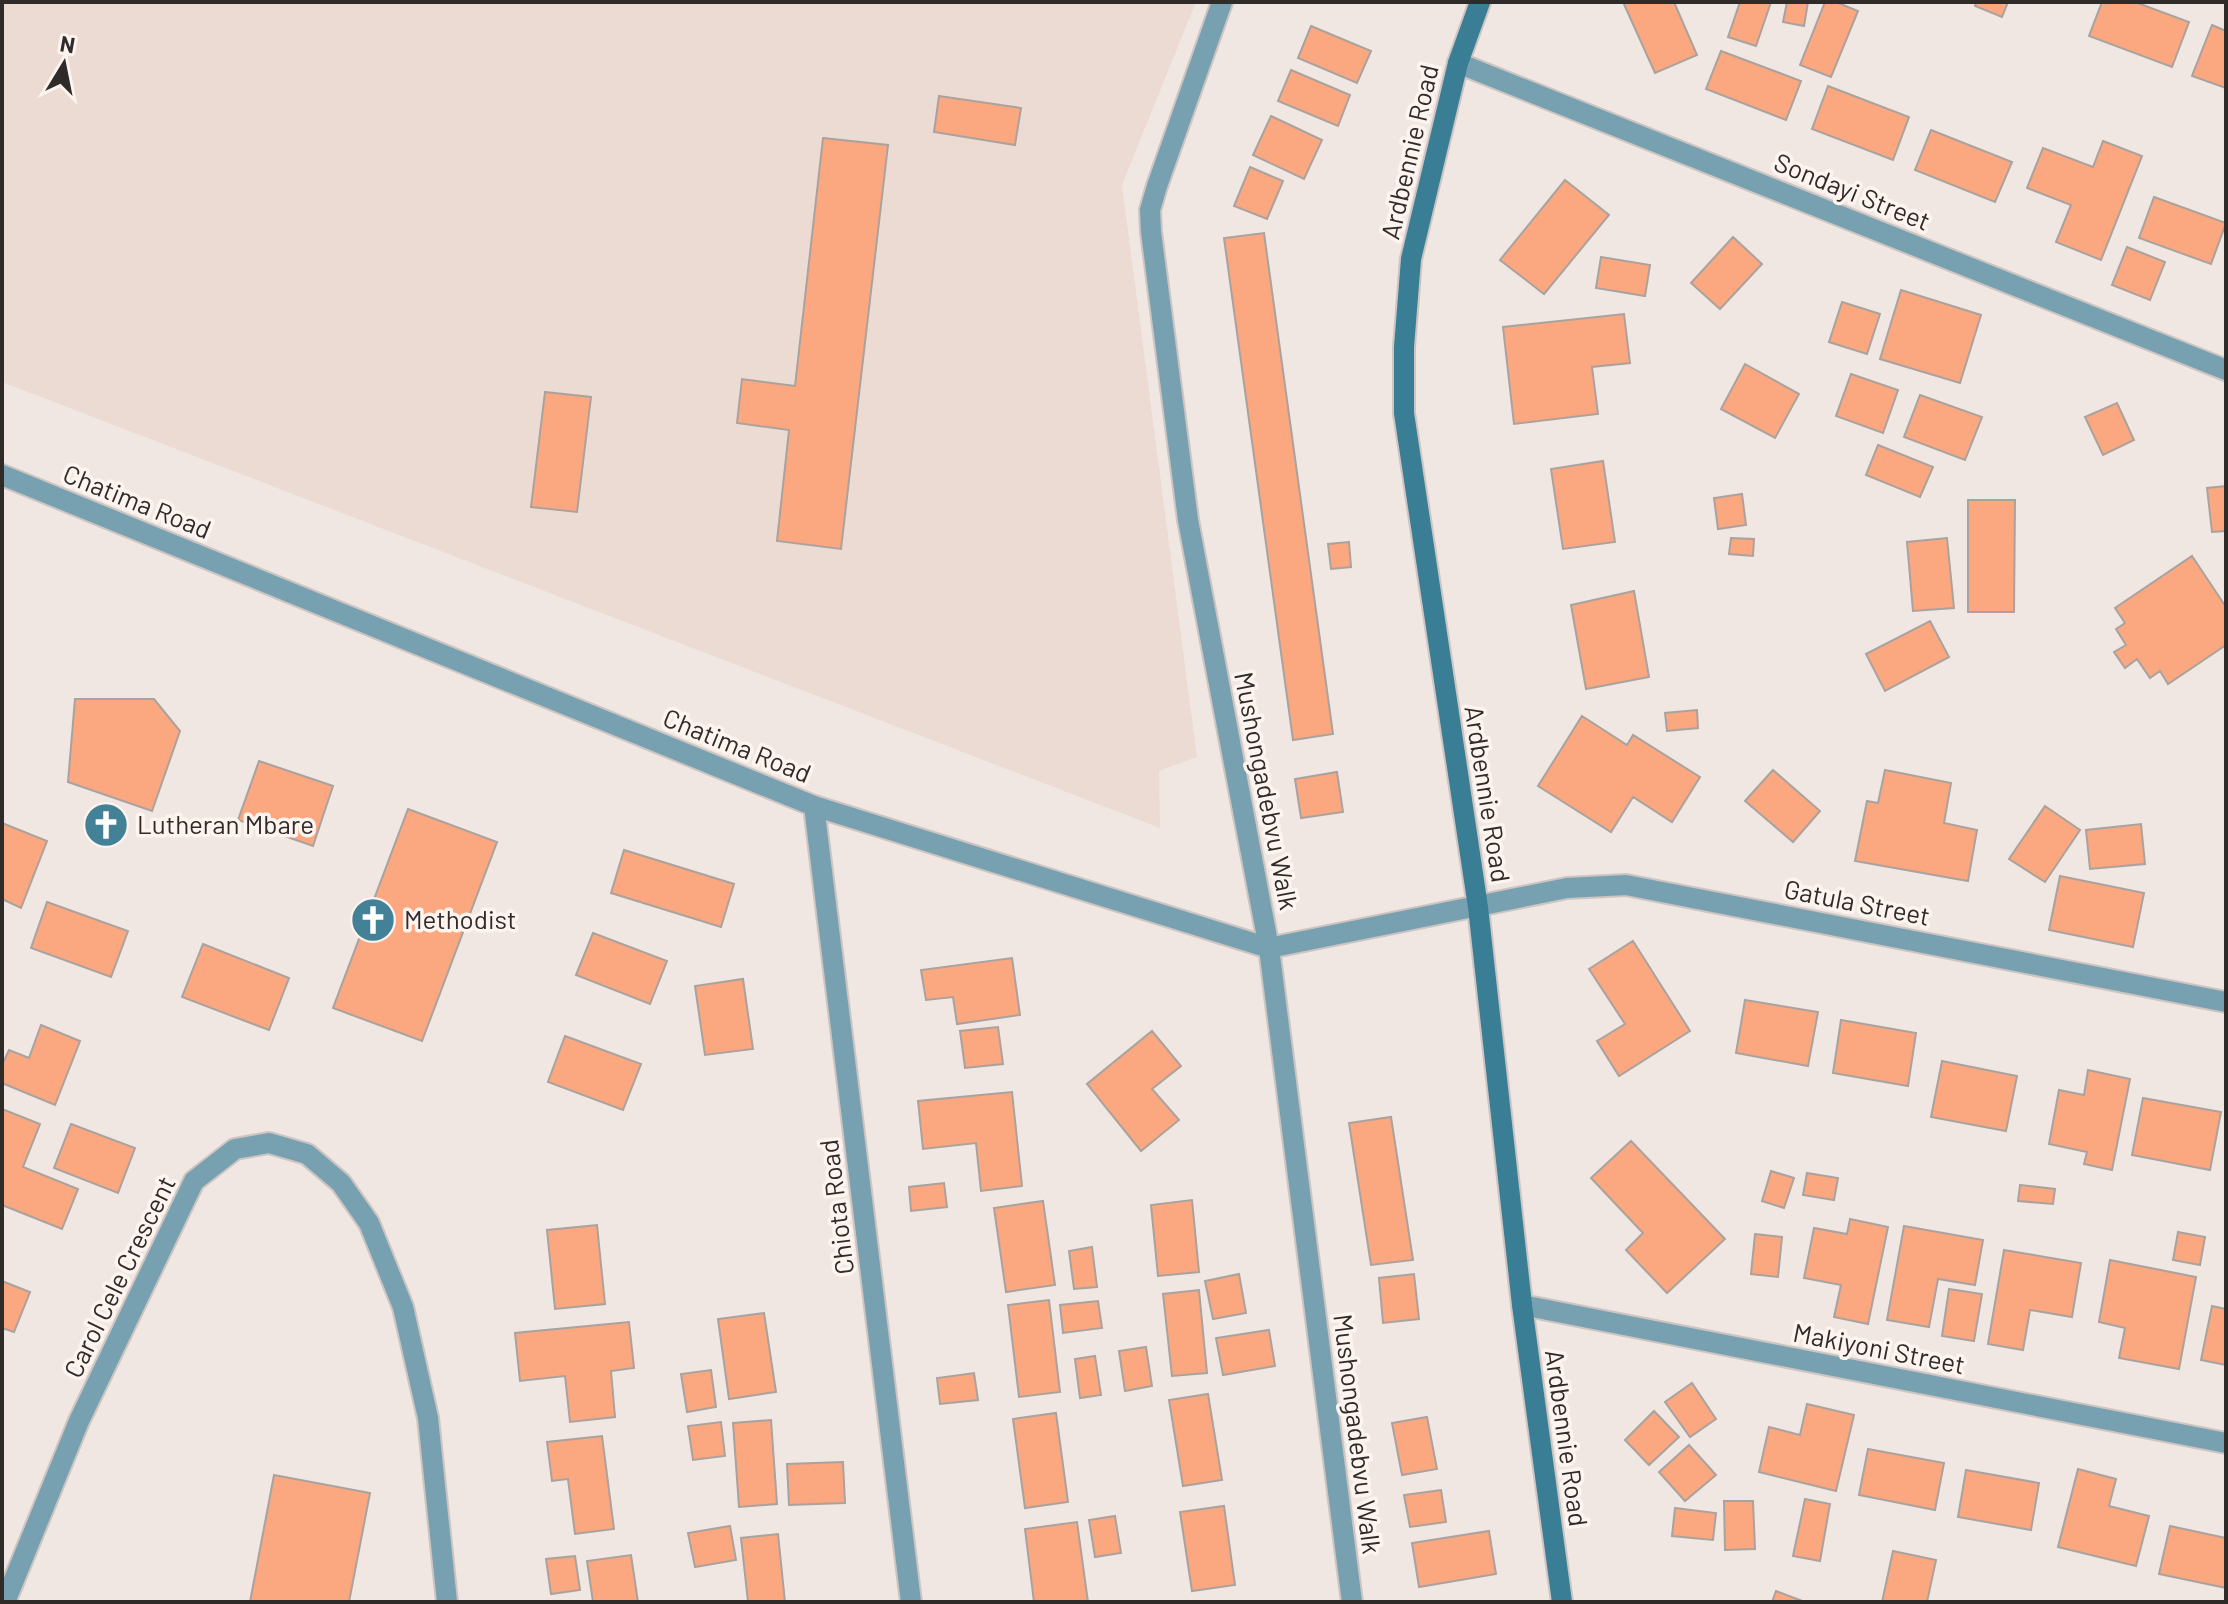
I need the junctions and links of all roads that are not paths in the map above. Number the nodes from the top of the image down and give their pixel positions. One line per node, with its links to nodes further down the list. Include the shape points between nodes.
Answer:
1 (1222, 2): 8 (street, Mushongadebvu Walk, via 1157,186 1150,221 1188,520)
2 (1480, 2): 3 (main road, Ardbennie Road)
3 (1458, 63): 4 (street, Sondayi Street); 7 (main road, Ardbennie Road, via 1411,259 1404,413)
4 (2226, 370)
5 (2, 475): 6 (street, Chatima Road)
6 (814, 806): 8 (street, Chatima Road); 14 (street, Chiota Road)
7 (1478, 907): 8 (street, Chatima Road); 9 (street, Gatula Street, via 1567,888 1626,885); 10 (main road, Ardbennie Road)
8 (1269, 948): 15 (street, Mushongadebvu Walk)
9 (2226, 1002)
10 (1522, 1305): 11 (street, Makiyoni Street); 16 (main road, Ardbennie Road)
11 (2226, 1443)
12 (5, 1602): 13 (street, Carol Cele Crescent, via 79,1421 194,1181 235,1149 269,1143 307,1154 341,1183 369,1223 403,1307 428,1418)
13 (447, 1602)
14 (911, 1602)
15 (1352, 1602)
16 (1562, 1602)

